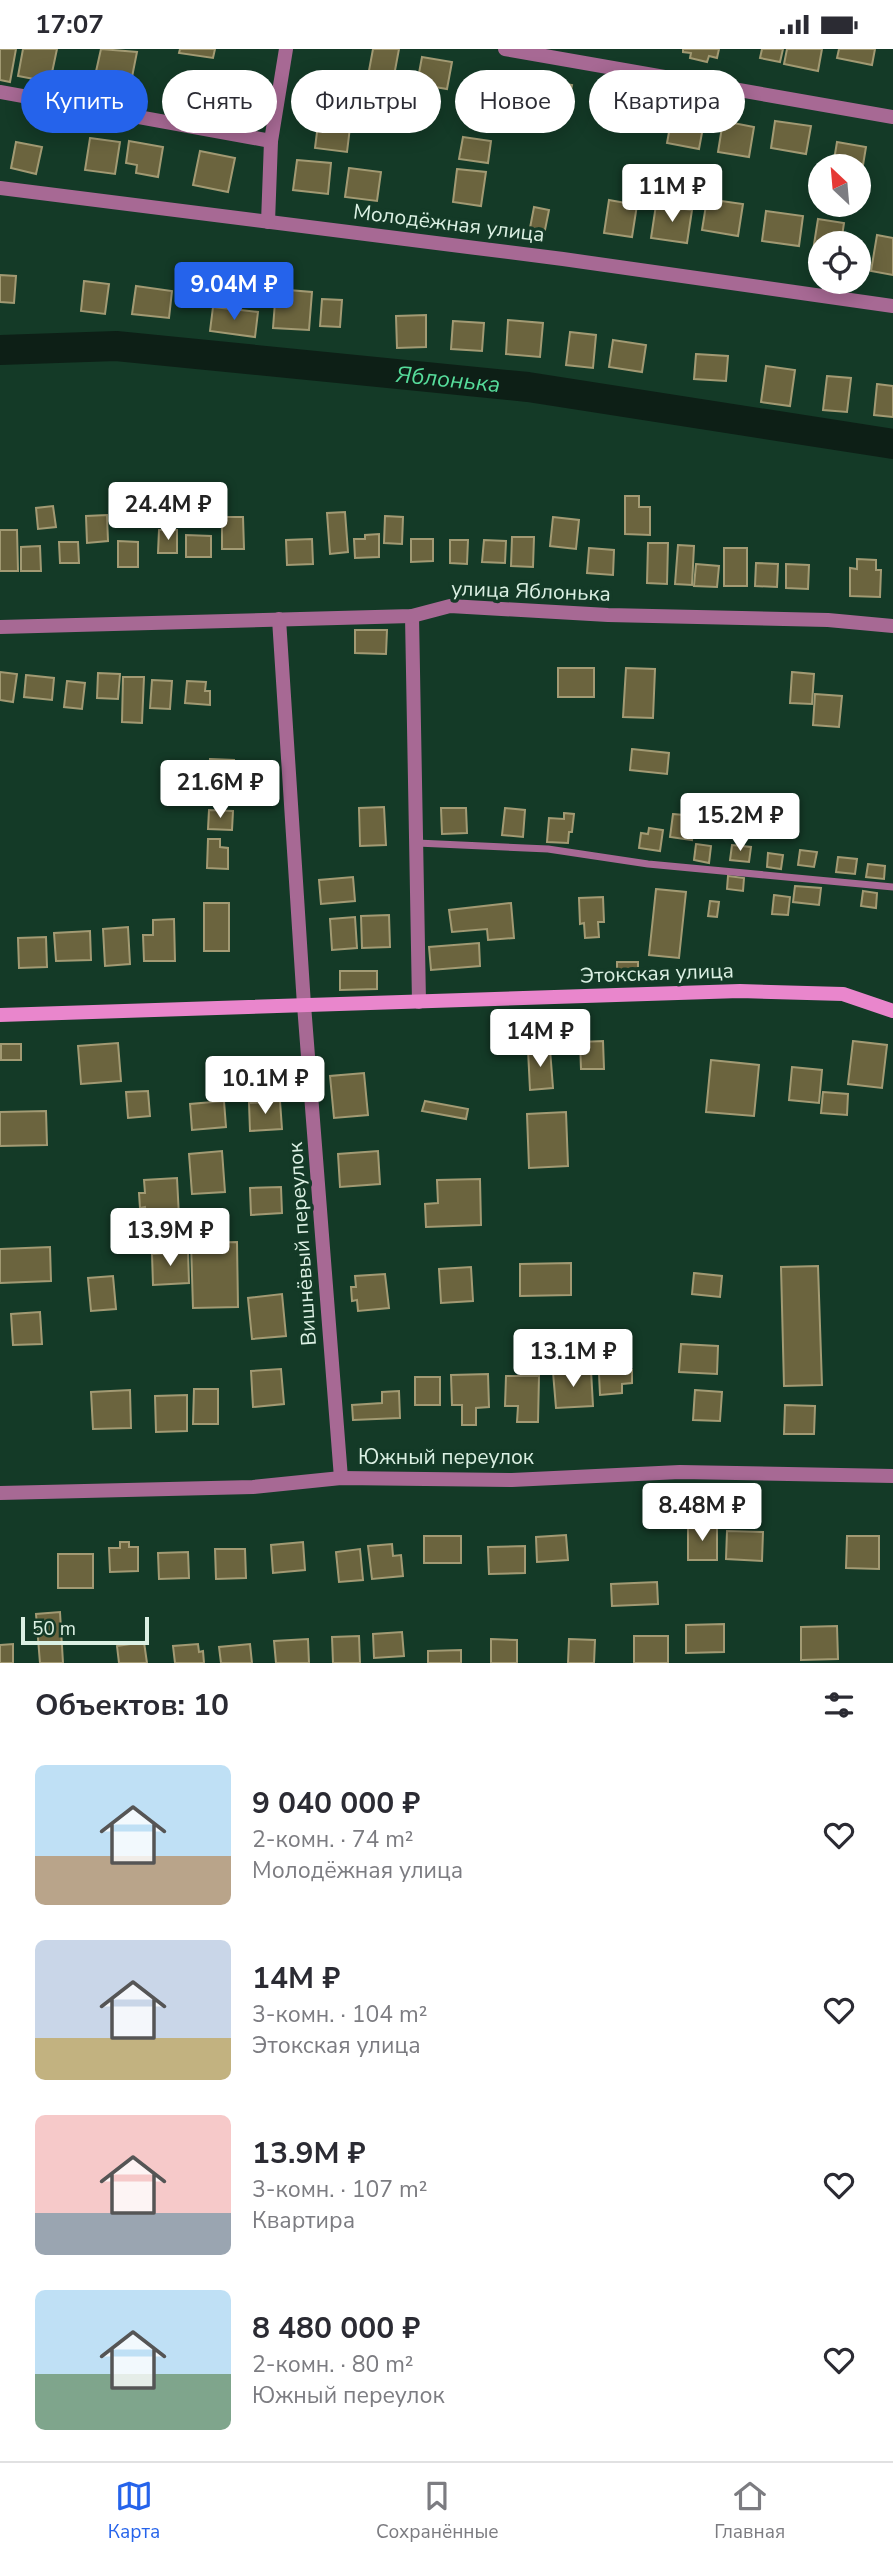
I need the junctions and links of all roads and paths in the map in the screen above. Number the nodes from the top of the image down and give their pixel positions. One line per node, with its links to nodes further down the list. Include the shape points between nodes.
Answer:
1 (286, 49): 5 (street)
2 (505, 49): 4 (street)
3 (0, 92): 5 (street)
4 (893, 117)
5 (271, 141): 7 (street)
6 (0, 188): 7 (street, Молодёжная улица)
7 (268, 222): 8 (street, Молодёжная улица)
8 (893, 306)
9 (412, 616): 10 (street, улица Яблонька); 12 (street, улица Яблонька, via 450,606 828,620); 13 (street)
10 (279, 619): 11 (street, улица Яблонька); 16 (street)
11 (0, 627)
12 (893, 627)
13 (416, 842): 14 (lane, via 548,849 648,864); 15 (street)
14 (893, 887)
15 (419, 1002): 16 (main road, Этокская улица); 17 (main road, Этокская улица, via 740,991 843,993)
16 (304, 1006): 18 (main road, Этокская улица); 20 (street, Вишнёвый переулок)
17 (893, 1011)
18 (0, 1015)
19 (893, 1476): 20 (street, Южный переулок, via 680,1472 512,1480)
20 (341, 1478): 21 (street, Южный переулок, via 253,1487)
21 (0, 1493)

